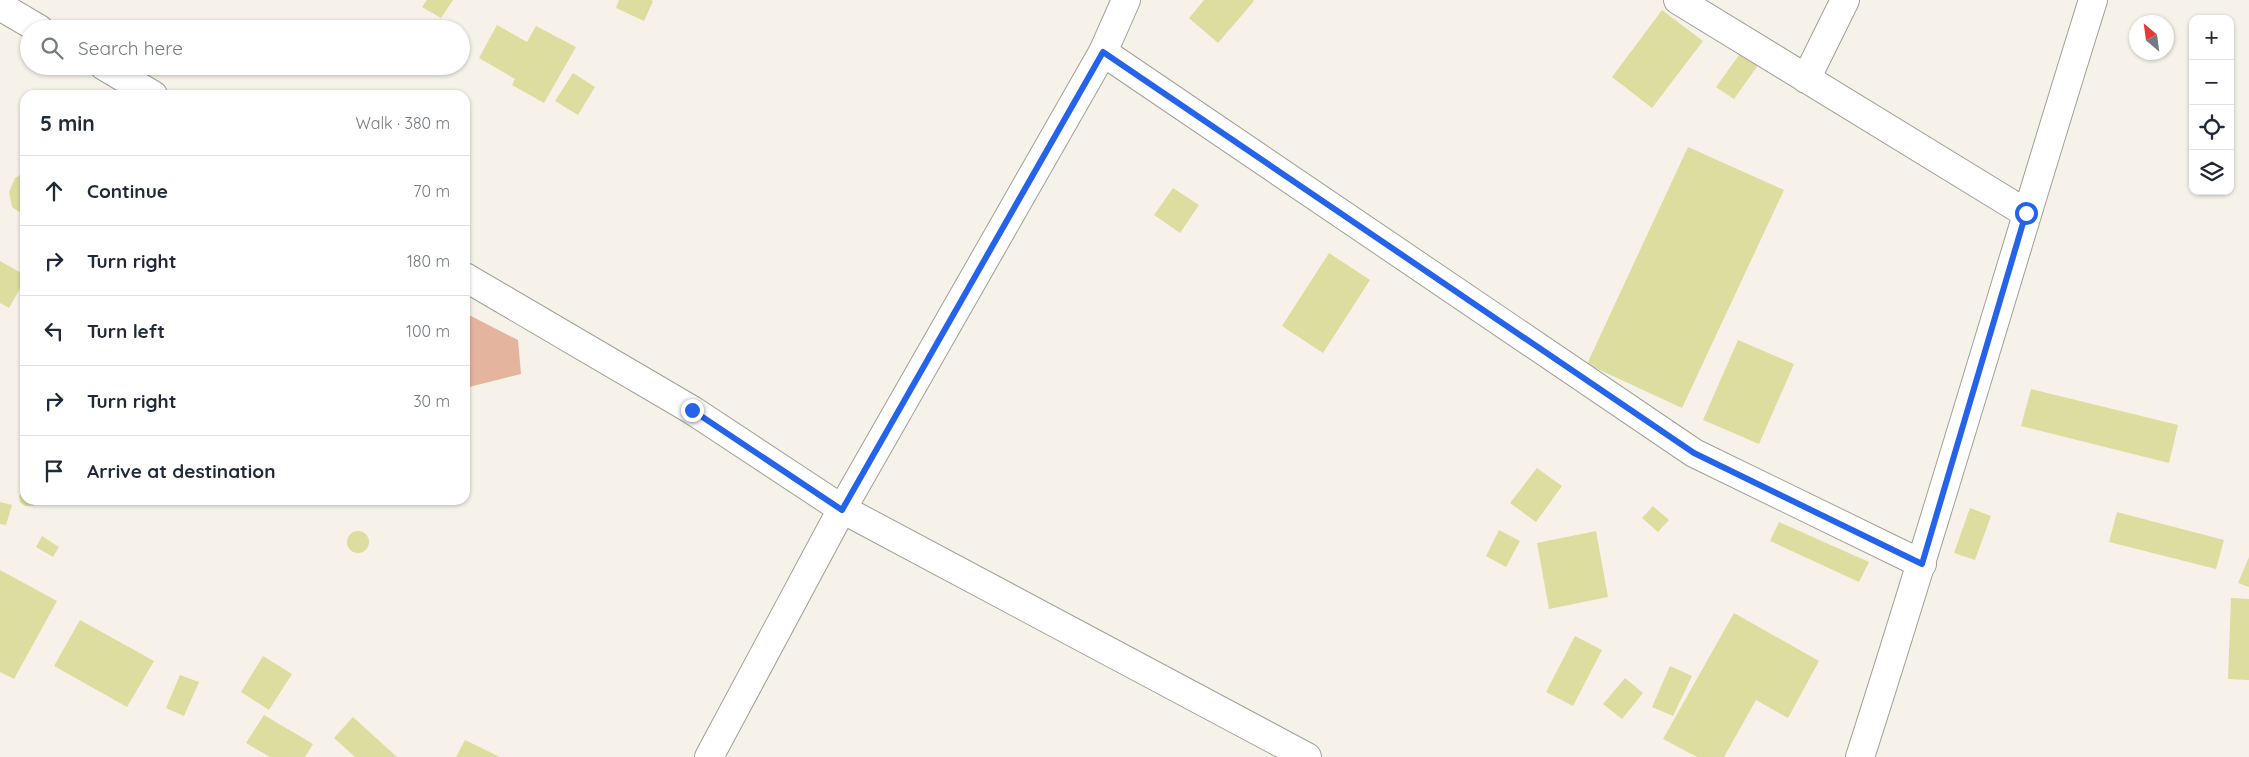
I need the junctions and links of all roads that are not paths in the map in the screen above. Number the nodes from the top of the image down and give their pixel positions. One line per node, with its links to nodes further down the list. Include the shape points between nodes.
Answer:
1 (1126, 0): 7 (street)
2 (1678, 0): 9 (street)
3 (1845, 0): 9 (street)
4 (2092, 0): 11 (street)
5 (0, 6): 6 (street)
6 (24, 20)
7 (1103, 52): 13 (street); 14 (street, via 1694,453)
8 (119, 75): 10 (street)
9 (1806, 79): 11 (street)
10 (145, 90)
11 (2026, 213): 14 (street)
12 (470, 280): 13 (street, via 692,410)
13 (842, 510): 15 (street); 16 (street)
14 (1922, 564): 17 (street)
15 (709, 757)
16 (1307, 757)
17 (1860, 757)

